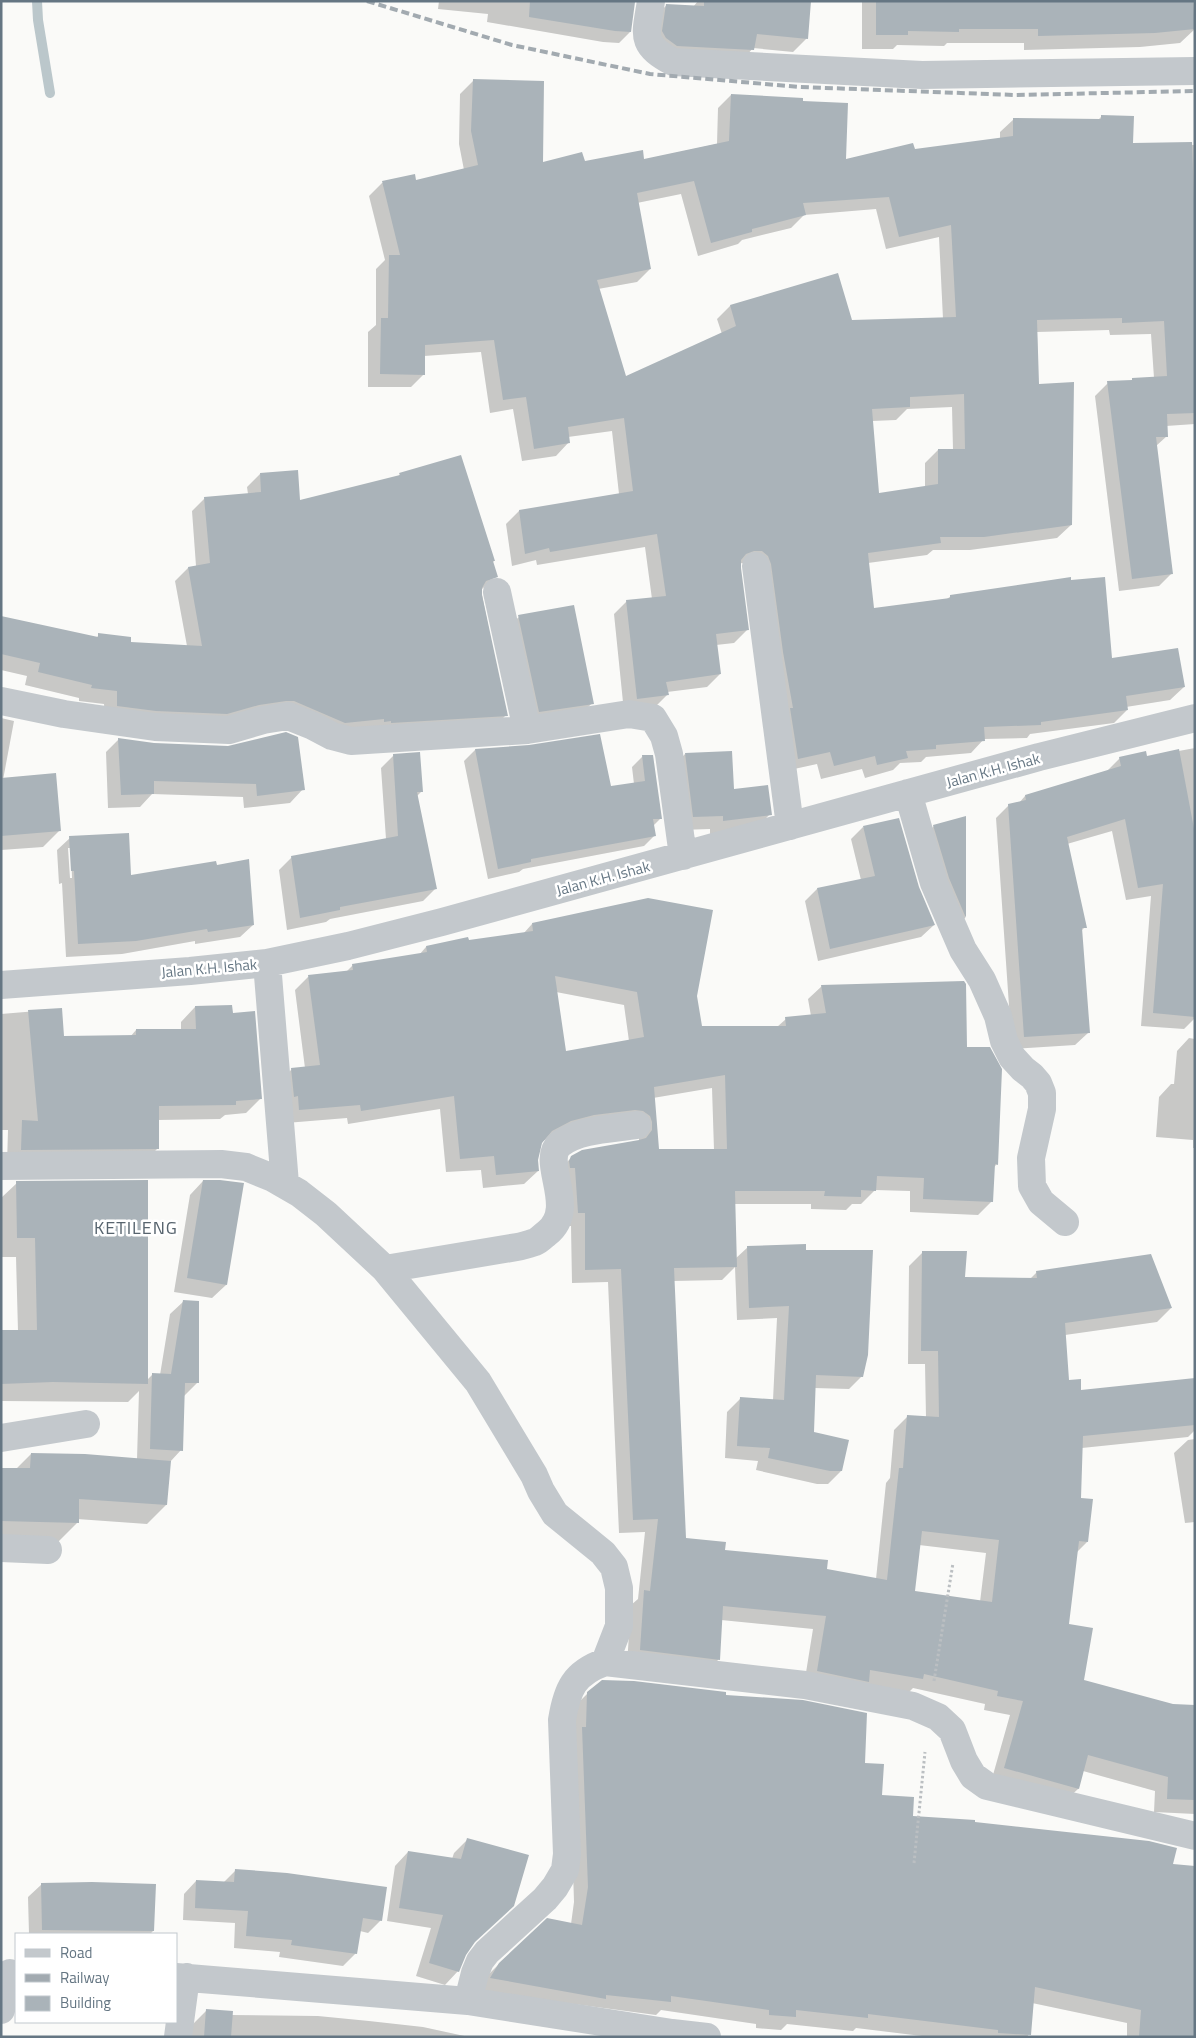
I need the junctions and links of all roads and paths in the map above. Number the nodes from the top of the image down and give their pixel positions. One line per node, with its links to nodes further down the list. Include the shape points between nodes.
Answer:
1 (651, 1): 2 (street, via 647,42 657,54 673,62 922,75)
2 (1195, 71)
3 (756, 566): 9 (street)
4 (497, 592): 7 (street)
5 (1, 701): 7 (street, via 64,714 164,727 229,730 288,716 351,741)
6 (1195, 718): 8 (street, Jalan K.H. Ishak)
7 (527, 730): 10 (street, via 629,714 653,718 664,736 669,754)
8 (908, 793): 9 (street, Jalan K.H. Ishak); 16 (street, via 934,882 963,950 982,980 1012,1056 1038,1083 1042,1093 1042,1109 1032,1144 1032,1186 1040,1202)
9 (790, 826): 10 (street, Jalan K.H. Ishak)
10 (683, 856): 11 (street, Jalan K.H. Ishak, via 348,946)
11 (267, 962): 12 (street, Jalan K.H. Ishak); 15 (street)
12 (1, 985)
13 (637, 1125): 17 (street, via 574,1135 558,1146 554,1156 560,1218 555,1228 537,1242)
14 (1, 1166): 15 (street, via 220,1164 246,1167)
15 (285, 1184): 17 (street, via 326,1214)
16 (1065, 1222)
17 (385, 1269): 22 (street, via 478,1382 555,1514 603,1553 614,1567 618,1588 618,1626)
18 (86, 1424): 19 (street)
19 (1, 1438)
20 (1, 1548): 21 (street)
21 (48, 1550)
22 (605, 1662): 23 (street, via 805,1685 913,1706 938,1717 952,1730 973,1776 987,1786); 26 (street, via 590,1667 576,1678 570,1688 562,1720 565,1870 546,1899 487,1952 475,1973)
23 (1195, 1836)
24 (9, 1972): 27 (street)
25 (181, 1977): 26 (street); 29 (street)
26 (468, 2001): 28 (street)
27 (1, 2010)
28 (671, 2035): 30 (street)
29 (178, 2037)
30 (707, 2037)

